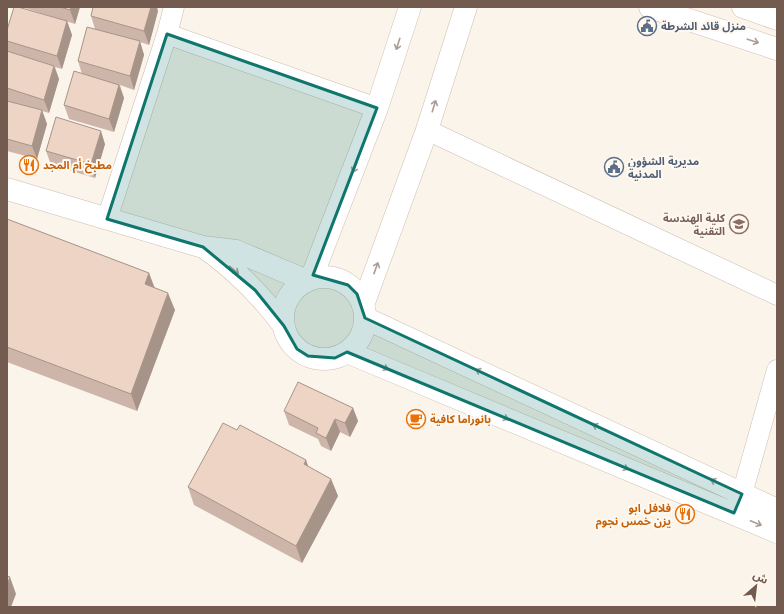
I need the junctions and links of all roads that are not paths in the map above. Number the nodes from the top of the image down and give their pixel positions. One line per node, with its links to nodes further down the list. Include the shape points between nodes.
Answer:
1 (174, 7): 7 (street)
2 (410, 7): 9 (main road, one-way to 9)
3 (466, 7): 10 (main road, one-way to 3)
4 (650, 7): 8 (main road, one-way to 8)
5 (743, 7): 6 (main road)
6 (777, 19)
7 (167, 34): 9 (street); 12 (street)
8 (777, 49)
9 (377, 108): 14 (main road, one-way to 14)
10 (427, 130): 15 (street); 16 (main road, one-way to 10)
11 (7, 189): 12 (main road)
12 (107, 218): 13 (main road)
13 (203, 246): 14 (main road, via 236,251); 17 (main road, one-way to 17, via 255,290)
14 (309, 280): 16 (main road, via 324,277 348,285 357,294); 17 (main road, via 296,288 288,299 284,312)
15 (777, 295)
16 (364, 311): 18 (main road, via 363,331 357,343); 20 (main road, one-way to 16)
17 (284, 326): 18 (main road, via 288,338 297,349 308,356 335,358)
18 (347, 352): 20 (main road, one-way to 20)
19 (777, 370): 20 (street)
20 (738, 504): 21 (main road); 22 (main road, one-way to 22)
21 (777, 510)
22 (777, 532)

